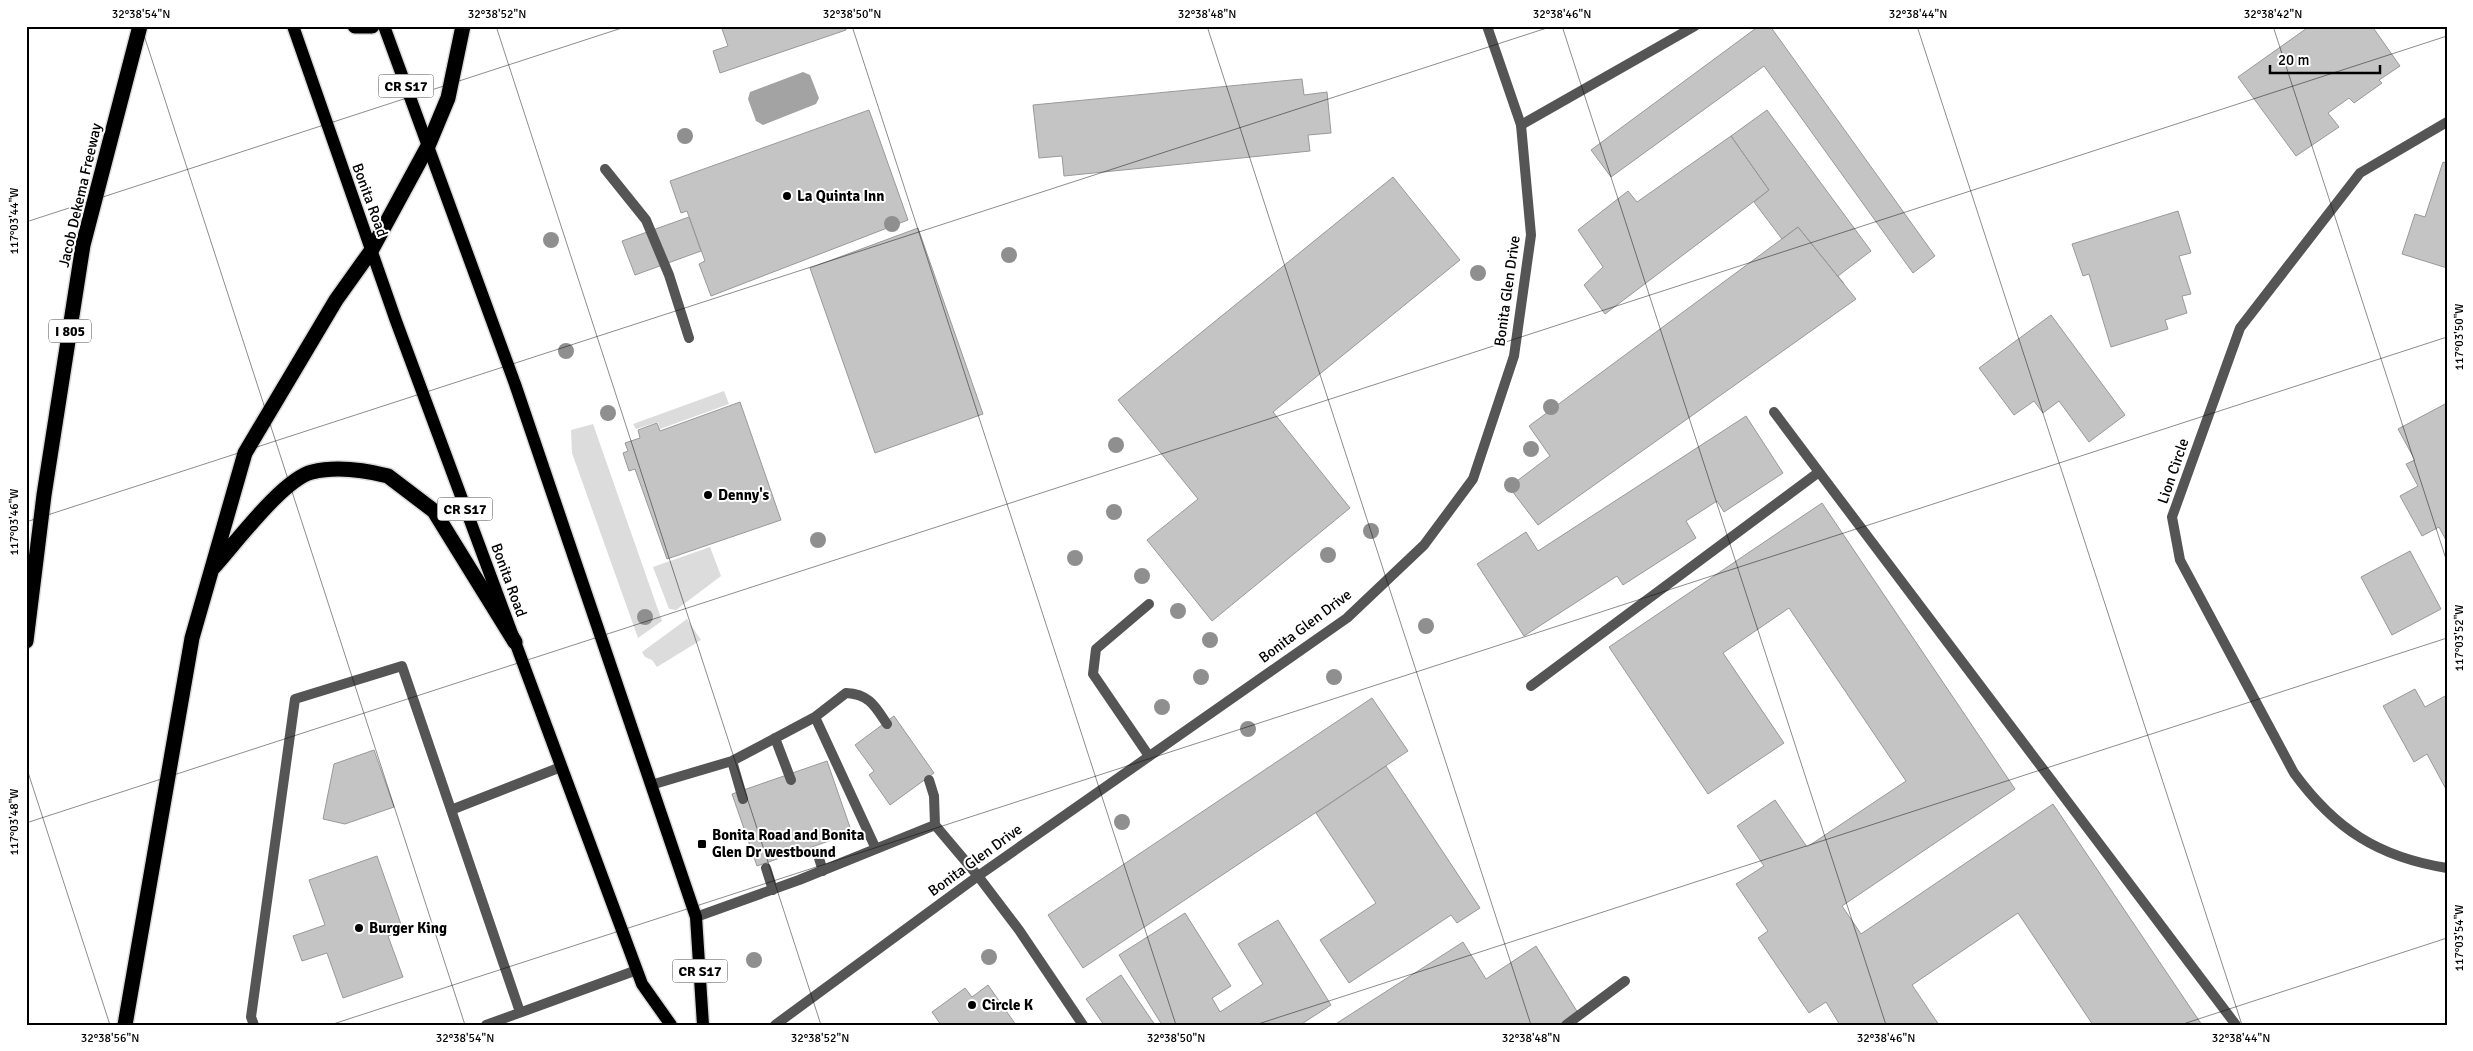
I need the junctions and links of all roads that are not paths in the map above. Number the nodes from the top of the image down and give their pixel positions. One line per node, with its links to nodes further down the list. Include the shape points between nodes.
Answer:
1 (140, 26): 19 (highway, Jacob Dekema Freeway / I 805, via 83,245 44,495)
2 (293, 26): 13 (main road, Bonita Road / CR S17)
3 (355, 26): 4 (highway)
4 (372, 26)
5 (384, 26): 11 (main road, CR S17)
6 (463, 26): 11 (highway, via 448,98)
7 (1487, 26): 10 (street, Bonita Glen Drive)
8 (1695, 26): 10 (street)
9 (2447, 122): 37 (street, Lion Circle, via 2360,173 2240,328 2172,517 2180,560 2294,773 2313,798 2361,839 2404,859)
10 (1521, 125): 25 (street, Bonita Glen Drive, via 1530,245 1514,356 1473,479 1424,544 1347,618)
11 (428, 146): 13 (highway); 30 (main road, CR S17, via 515,384)
12 (605, 169): 14 (street, via 646,220)
13 (371, 251): 17 (highway, via 336,300 245,453); 20 (main road, Bonita Road / CR S17)
14 (690, 338)
15 (1774, 412): 16 (street)
16 (1819, 472): 21 (street); 53 (street)
17 (211, 571): 20 (highway, via 285,488 310,472 343,469 380,474 388,476 434,511); 45 (highway, via 192,638)
18 (1150, 604): 25 (street, via 1096,649 1093,674)
19 (26, 641)
20 (515, 642): 27 (main road, Bonita Road / CR S17)
21 (1531, 686)
22 (815, 717): 23 (street, via 846,693 861,693); 24 (street); 34 (street)
23 (887, 724)
24 (775, 738): 26 (street); 28 (street)
25 (1150, 756): 39 (street, Bonita Glen Drive)
26 (732, 760): 30 (street); 31 (street)
27 (561, 767): 32 (street); 42 (main road, Bonita Road / CR S17)
28 (792, 780)
29 (929, 780): 33 (street, via 934,796)
30 (651, 785): 41 (main road, CR S17)
31 (743, 798)
32 (451, 810): 44 (street); 46 (street, via 402,666 294,699 251,1017)
33 (935, 825): 34 (street); 39 (street)
34 (876, 849): 38 (street)
35 (817, 852): 38 (street)
36 (766, 868): 40 (street)
37 (2447, 868)
38 (823, 871): 40 (street)
39 (978, 876): 50 (street, Bonita Glen Drive); 51 (street)
40 (773, 890): 41 (street)
41 (696, 917): 49 (main road, CR S17)
42 (637, 970): 44 (street); 48 (main road, Bonita Road / CR S17, via 642,984)
43 (1625, 981): 52 (street)
44 (520, 1012): 47 (street)
45 (125, 1025)
46 (254, 1025)
47 (486, 1025)
48 (671, 1025)
49 (703, 1025)
50 (775, 1025)
51 (1083, 1025)
52 (1566, 1025)
53 (2236, 1025)

